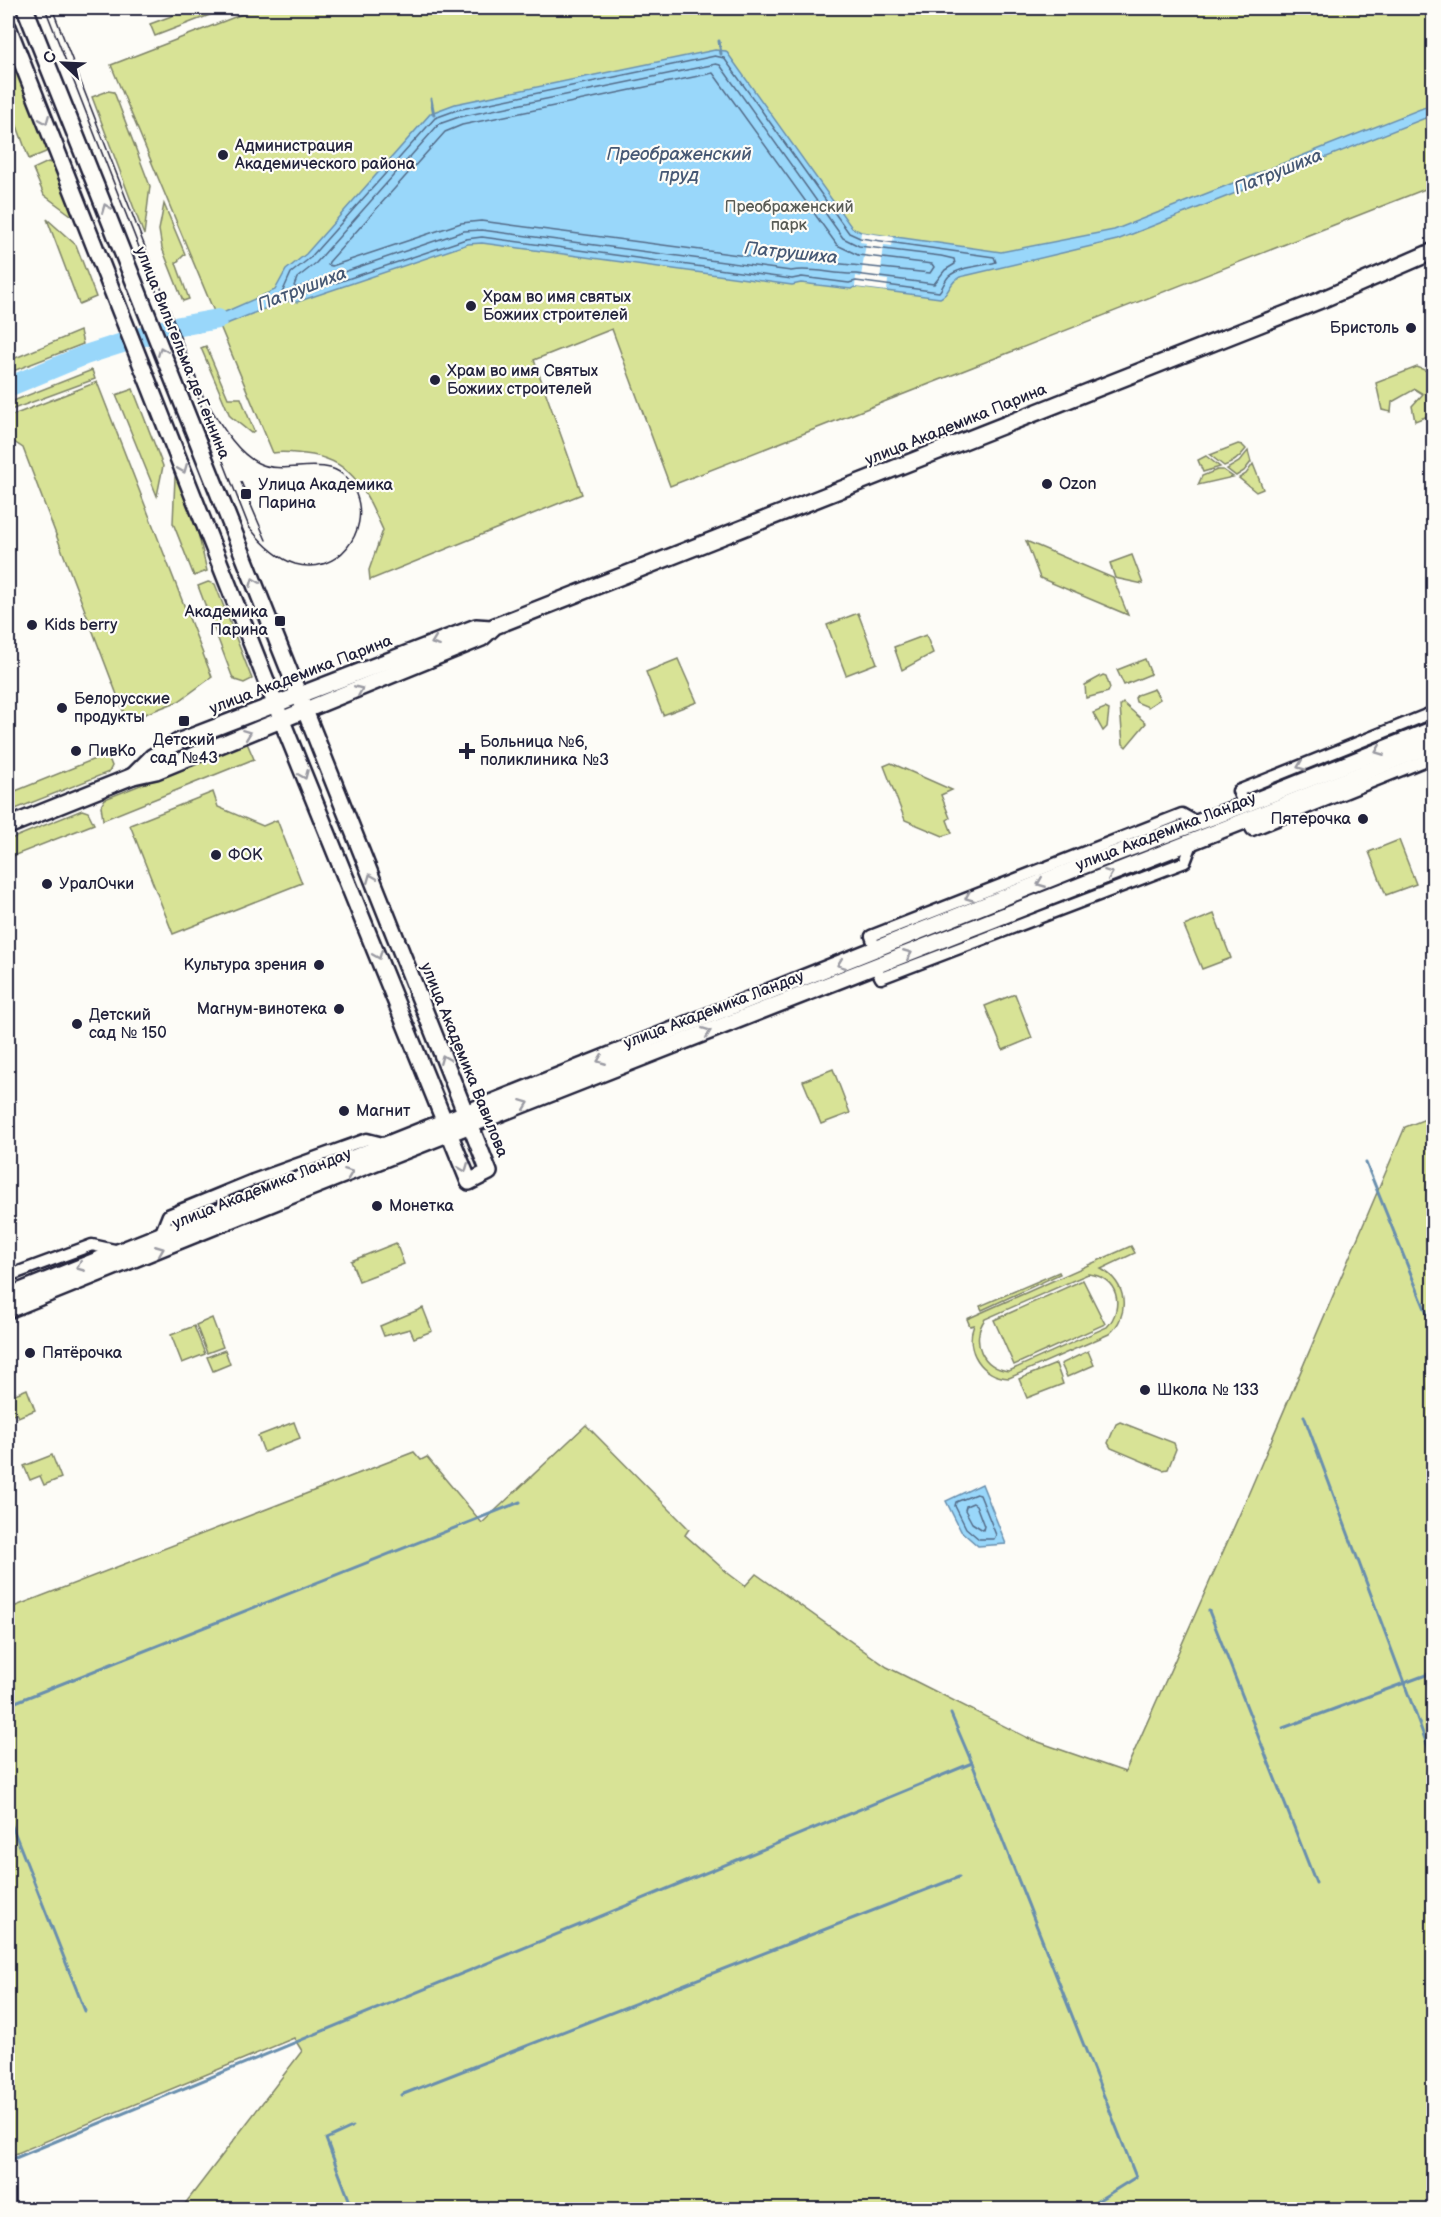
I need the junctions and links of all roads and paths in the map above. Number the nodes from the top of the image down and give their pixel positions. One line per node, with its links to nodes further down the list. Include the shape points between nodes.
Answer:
1 (25, 8): 5 (street, улица Вильгельма де Геннина, one-way to 1)
2 (8, 27): 6 (street, one-way to 6)
3 (1434, 251): 4 (street, улица Академика Парина, via 1299,309)
4 (491, 628): 5 (street, улица Академика Парина, one-way to 5, via 476,627); 7 (street, улица Академика Парина, one-way to 4, via 482,638)
5 (298, 695): 6 (street, улица Академика Парина); 7 (street, улица Вильгельма де Геннина)
6 (276, 704): 9 (street); 13 (street, улица Академика Парина, via 180,741 152,757)
7 (304, 712): 9 (street, улица Академика Парина); 16 (street, улица Академика Вавилова, one-way to 7)
8 (1434, 712): 14 (street, улица Академика Ландау, one-way to 14, via 1238,791)
9 (282, 721): 13 (street, улица Академика Парина, one-way to 9, via 156,771); 17 (street, улица Академика Вавилова, one-way to 17)
10 (1434, 729): 14 (street, улица Академика Ландау, one-way to 14)
11 (1434, 744): 14 (street, улица Академика Ландау)
12 (1434, 757): 14 (street, via 1282,818)
13 (133, 776): 15 (street, улица Академика Парина)
14 (1248, 818): 16 (street, улица Академика Ландау, one-way to 14, via 878,972); 16 (street, улица Академика Ландау, one-way to 16, via 1198,823 874,943)
15 (8, 826)
16 (468, 1119): 17 (street, улица Академика Ландау); 17 (street, улица Академика Вавилова, one-way to 16, via 469,1182 489,1172)
17 (447, 1128): 18 (street, улица Академика Ландау, via 388,1144); 21 (street, улица Академика Ландау, one-way to 17)
18 (119, 1251): 19 (street, via 92,1245); 20 (street, улица Академика Ландау, one-way to 20)
19 (8, 1276)
20 (8, 1296)
21 (8, 1310)

